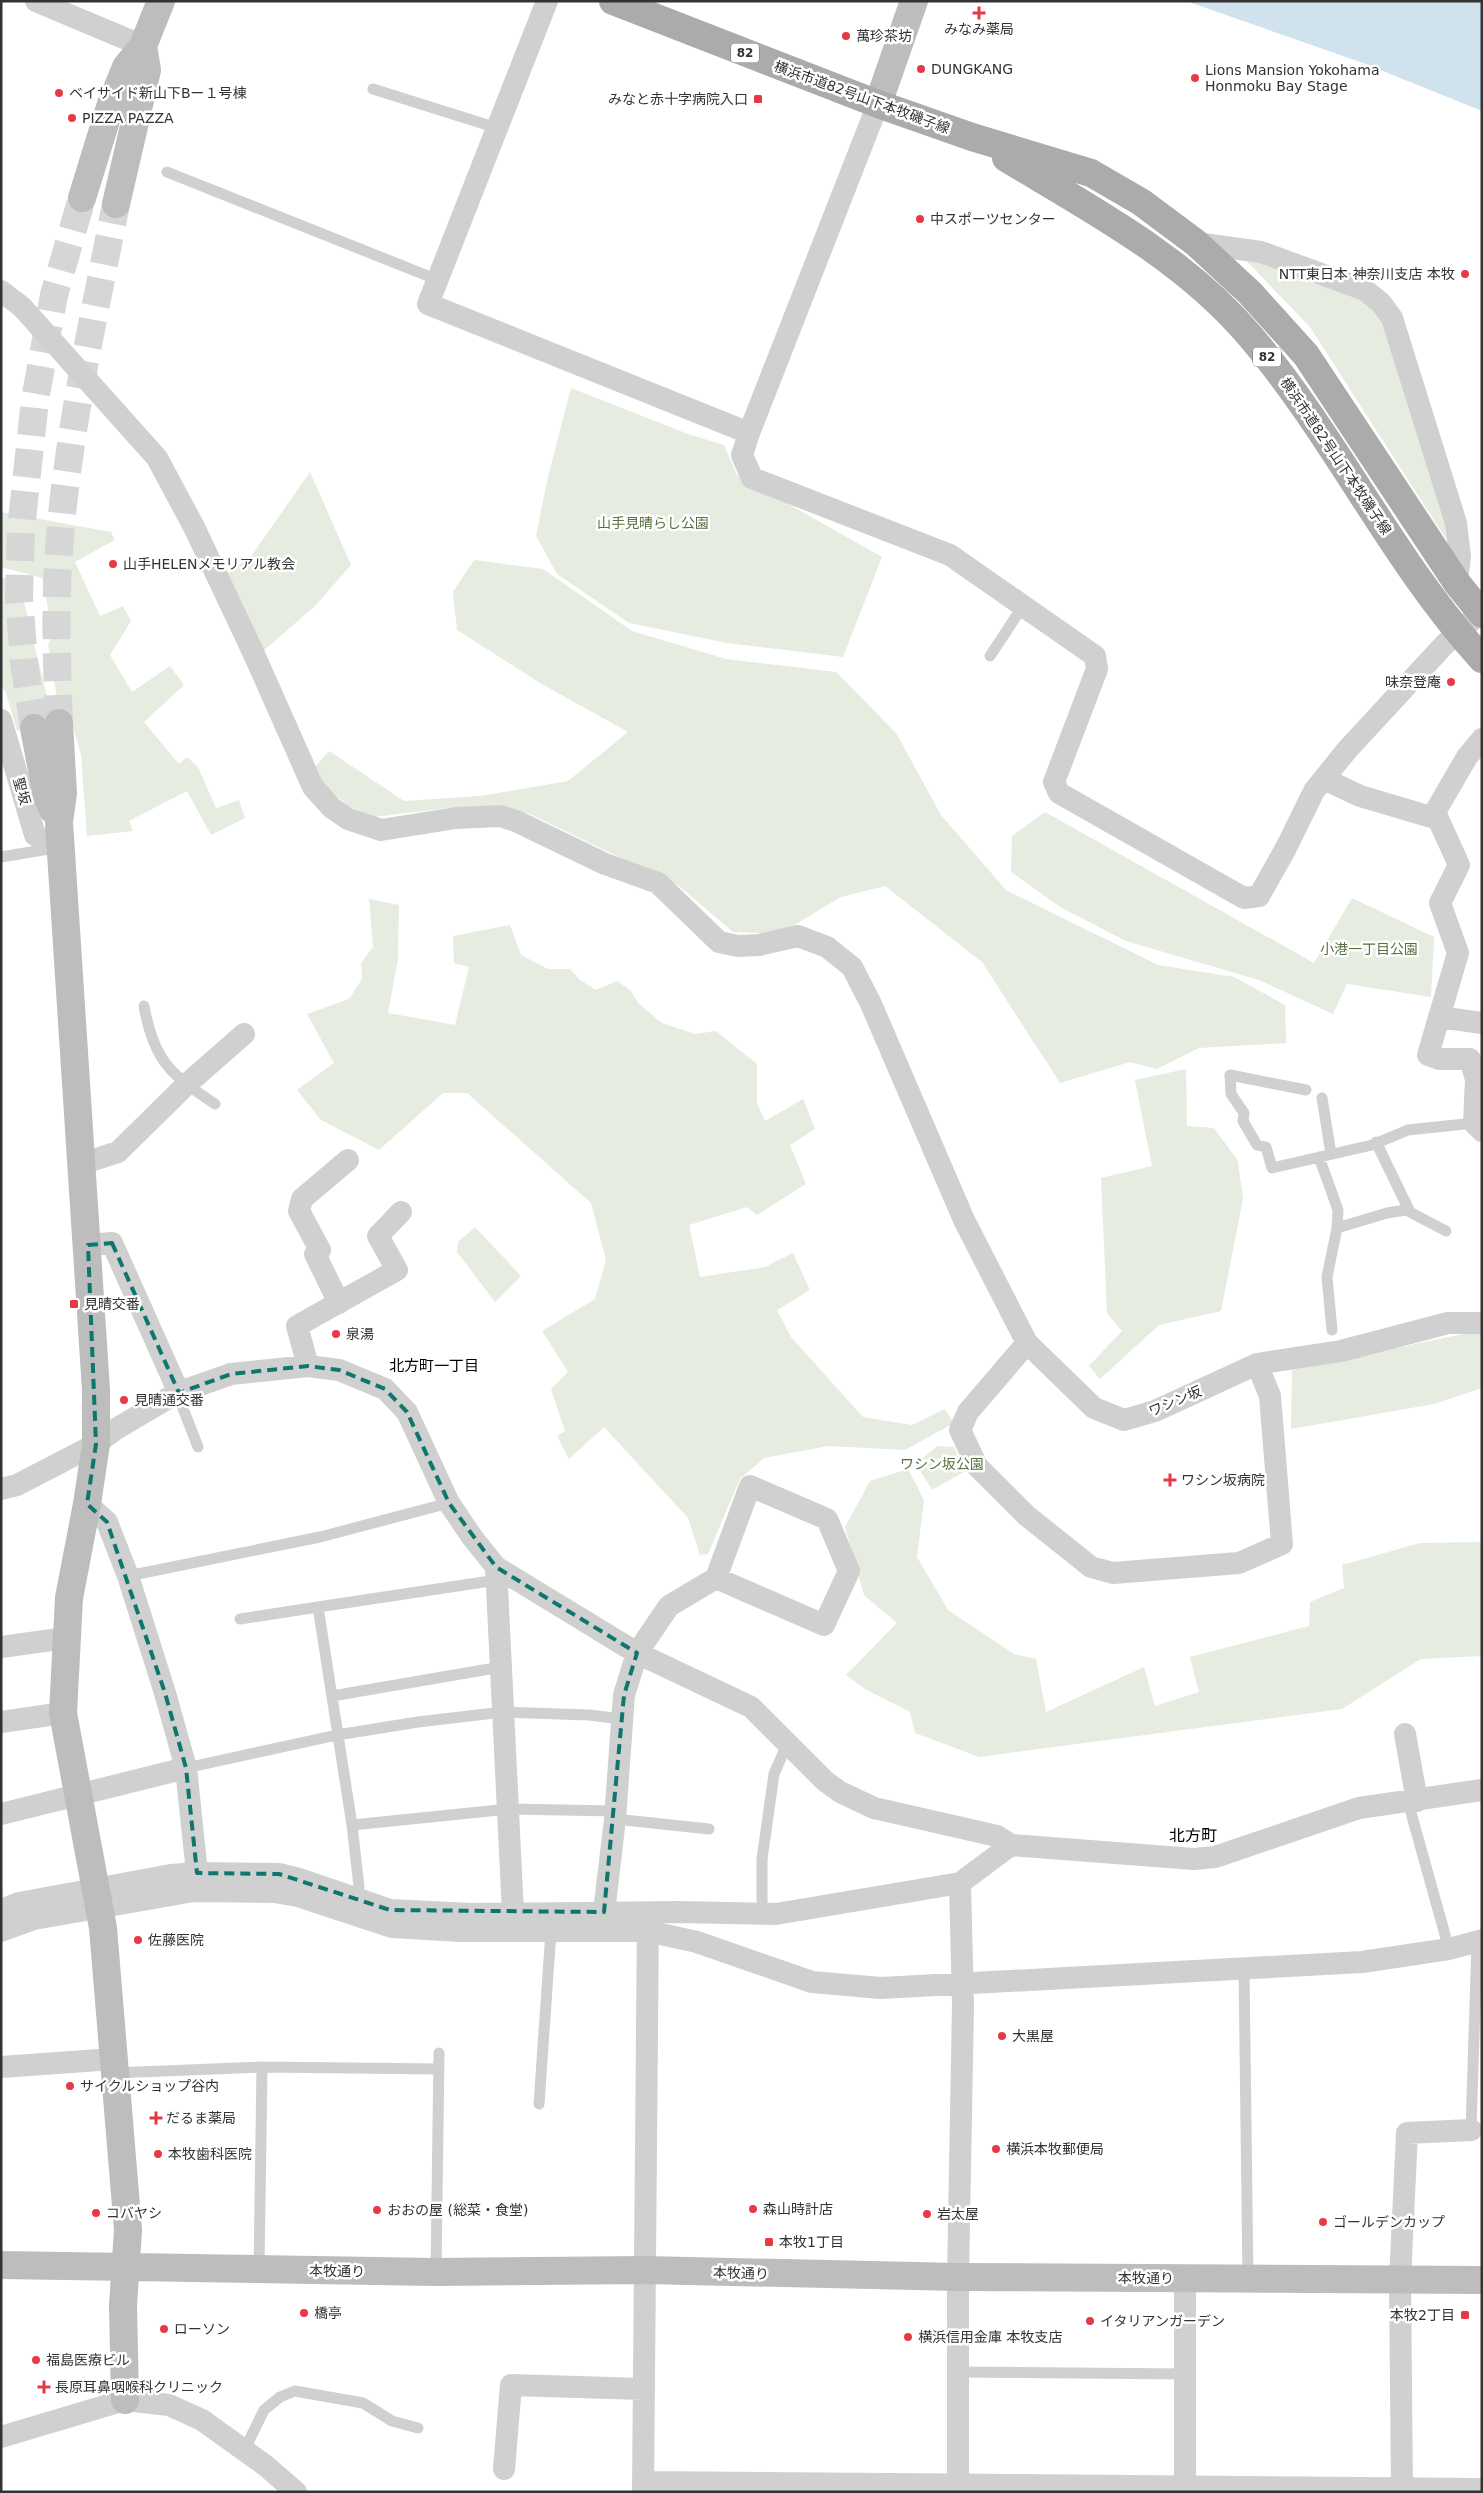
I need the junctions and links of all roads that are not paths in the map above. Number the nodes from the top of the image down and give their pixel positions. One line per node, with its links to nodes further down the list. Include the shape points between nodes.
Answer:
1 (36, 1): 6 (street)
2 (161, 1): 6 (street)
3 (547, 1): 9 (street)
4 (613, 1): 8 (main road, 横浜市道82号山下本牧磯子線 / 82)
5 (911, 2): 8 (street)
6 (143, 46): 12 (street, via 126,67 111,104); 13 (street, via 147,70)
7 (373, 89): 9 (lane)
8 (878, 104): 10 (main road, 横浜市道82号山下本牧磯子線 / 82); 17 (street)
9 (498, 128): 15 (street)
10 (972, 137): 14 (main road, 横浜市道82号山下本牧磯子線 / 82, via 1091,173 1141,202); 21 (main road, 横浜市道82号山下本牧磯子線 / 82, via 1133,235 1197,282 1249,335 1302,402 1419,580)
11 (167, 172): 15 (lane)
12 (82, 198)
13 (116, 204)
14 (1196, 243): 18 (main road, 横浜市道82号山下本牧磯子線 / 82, via 1250,293 1306,355); 18 (street, via 1260,252 1365,290 1381,302 1392,318 1456,523 1460,556)
15 (438, 280): 17 (street, via 428,304)
16 (1, 291): 53 (street, ワシン坂, via 22,308 156,458 194,527 312,787 332,808 348,819 381,830 456,818 500,816 605,864 658,883 719,942 738,946 759,945 798,936 837,953 860,977 964,1220)
17 (749, 432): 19 (street, via 742,455 752,478 950,555)
18 (1457, 583): 20 (main road, 横浜市道82号山下本牧磯子線 / 82)
19 (1023, 606): 22 (lane); 27 (street, via 1095,656 1097,669 1054,782 1059,793 1244,898 1258,896 1314,791)
20 (1481, 613): 21 (street)
21 (1458, 633): 23 (main road, 横浜市道82号山下本牧磯子線 / 82); 27 (street)
22 (990, 656)
23 (1482, 659)
24 (1, 720): 29 (street, 聖坂, via 35,835)
25 (47, 726): 29 (street, via 63,793)
26 (1482, 739): 28 (street, via 1442,796 1435,812)
27 (1324, 779): 28 (street, via 1360,796)
28 (1438, 819): 32 (street, via 1459,865 1440,903 1458,953)
29 (60, 835): 30 (lane); 44 (street)
30 (1, 857)
31 (144, 1006): 35 (lane, via 149,1034 157,1051 167,1067)
32 (1439, 1017): 33 (street); 39 (street, via 1428,1055 1439,1059 1470,1059 1476,1079)
33 (1482, 1023)
34 (244, 1034): 35 (street)
35 (187, 1084): 38 (lane); 44 (street, via 118,1152)
36 (1306, 1090): 42 (lane, via 1230,1075 1231,1094 1244,1113 1243,1121 1257,1145 1266,1147 1272,1168)
37 (1322, 1098): 41 (lane)
38 (215, 1104)
39 (1478, 1127): 40 (lane, via 1408,1130)
40 (1376, 1142): 41 (lane); 46 (lane)
41 (1331, 1154): 42 (lane)
42 (1319, 1157): 47 (lane, via 1338,1210)
43 (348, 1160): 50 (street, via 302,1199 299,1211 320,1250 315,1254)
44 (81, 1164): 49 (street)
45 (401, 1212): 50 (street, via 378,1236 397,1270)
46 (1410, 1212): 47 (lane, via 1387,1213); 48 (lane)
47 (1337, 1228): 52 (lane, via 1327,1277)
48 (1446, 1231)
49 (88, 1245): 56 (street, via 112,1243); 57 (street)
50 (339, 1303): 55 (street, via 296,1326)
51 (1482, 1323): 54 (street, ワシン坂, via 1448,1323 1342,1351)
52 (1332, 1330)
53 (1027, 1343): 54 (street, ワシン坂, via 1094,1408 1124,1420 1155,1411); 54 (street, via 968,1412 960,1430 977,1466 1027,1516 1091,1567 1113,1573 1239,1563 1282,1544 1270,1396)
54 (1257, 1364)
55 (308, 1366): 56 (street, via 231,1374); 60 (street, via 339,1370 386,1389 407,1412)
56 (178, 1393): 57 (street); 58 (lane)
57 (96, 1444): 59 (street, via 17,1485); 61 (street)
58 (198, 1447)
59 (1, 1489)
60 (449, 1503): 62 (street); 63 (lane, via 320,1538)
61 (88, 1504): 63 (street, via 107,1522); 67 (street, via 69,1598)
62 (496, 1573): 65 (lane); 69 (street); 70 (street)
63 (128, 1576): 79 (street)
64 (716, 1578): 64 (street, via 750,1486 827,1519 850,1570 824,1624); 69 (street, via 669,1606)
65 (318, 1607): 66 (lane); 71 (lane)
66 (240, 1619)
67 (66, 1638): 68 (street); 73 (street)
68 (1, 1647)
69 (637, 1653): 74 (street, via 624,1695); 78 (street, via 751,1707)
70 (501, 1667): 71 (lane); 72 (street)
71 (332, 1696): 77 (lane)
72 (504, 1712): 74 (lane); 77 (lane); 83 (street)
73 (62, 1713): 75 (street); 81 (street)
74 (622, 1719): 85 (street)
75 (1, 1722)
76 (1405, 1734): 82 (street)
77 (337, 1735): 79 (lane); 86 (lane)
78 (787, 1744): 88 (street, via 825,1781 860,1803 998,1836); 96 (lane, via 774,1774 762,1859)
79 (186, 1768): 81 (street); 89 (street)
80 (1482, 1790): 82 (street)
81 (77, 1796): 84 (street); 91 (street)
82 (1412, 1801): 88 (street, via 1359,1808 1216,1857 1194,1859); 101 (lane)
83 (509, 1809): 85 (lane); 86 (lane); 95 (street)
84 (1, 1814)
85 (615, 1815): 87 (lane); 94 (street)
86 (352, 1825): 92 (lane, via 359,1887)
87 (709, 1829)
88 (1011, 1845): 90 (street)
89 (197, 1873): 91 (street); 92 (street, via 279,1874)
90 (960, 1884): 96 (street); 103 (street)
91 (98, 1898): 93 (street, via 19,1903); 98 (street); 99 (street, via 194,1891 274,1892 298,1896 392,1926 461,1931); 105 (street, via 104,1928)
92 (356, 1898): 95 (street, via 390,1910)
93 (1, 1910)
94 (604, 1912): 95 (street); 97 (street)
95 (513, 1913)
96 (762, 1914): 97 (street)
97 (648, 1922): 99 (street); 103 (street, via 812,1982 881,1988); 114 (street)
98 (1, 1931)
99 (551, 1931): 109 (lane)
100 (1479, 1941): 101 (street); 110 (lane)
101 (1449, 1949): 102 (street, via 1362,1962)
102 (1244, 1969): 103 (street); 118 (lane)
103 (963, 1985): 116 (street)
104 (439, 2053): 108 (lane)
105 (113, 2066): 106 (lane); 107 (street); 112 (street, via 128,2230)
106 (262, 2066): 108 (lane); 113 (lane)
107 (1, 2067)
108 (439, 2069): 115 (lane)
109 (539, 2104)
110 (1477, 2130): 119 (street, via 1407,2133)
111 (1, 2265): 112 (street, 本牧通り)
112 (125, 2266): 113 (street, 本牧通り); 124 (street)
113 (259, 2270): 115 (street, 本牧通り)
114 (645, 2270): 115 (street, 本牧通り); 116 (street, 本牧通り); 123 (street)
115 (436, 2272)
116 (958, 2277): 117 (street, 本牧通り); 121 (street)
117 (1185, 2278): 118 (street, 本牧通り); 122 (street)
118 (1248, 2279): 119 (street, 本牧通り)
119 (1400, 2280): 120 (street, 本牧通り); 133 (street)
120 (1482, 2280)
121 (958, 2372): 122 (lane); 130 (street)
122 (1186, 2374): 131 (street)
123 (643, 2389): 128 (street, via 511,2385); 129 (street)
124 (125, 2400): 126 (street); 127 (street, via 170,2405 202,2420)
125 (418, 2428): 127 (lane, via 392,2421 364,2403 295,2391 280,2396 264,2410)
126 (1, 2437)
127 (244, 2451): 134 (street)
128 (504, 2469)
129 (644, 2487): 130 (street)
130 (958, 2489): 131 (street)
131 (1185, 2489): 133 (street)
132 (1482, 2489): 133 (street)
133 (1402, 2490)
134 (296, 2492)

